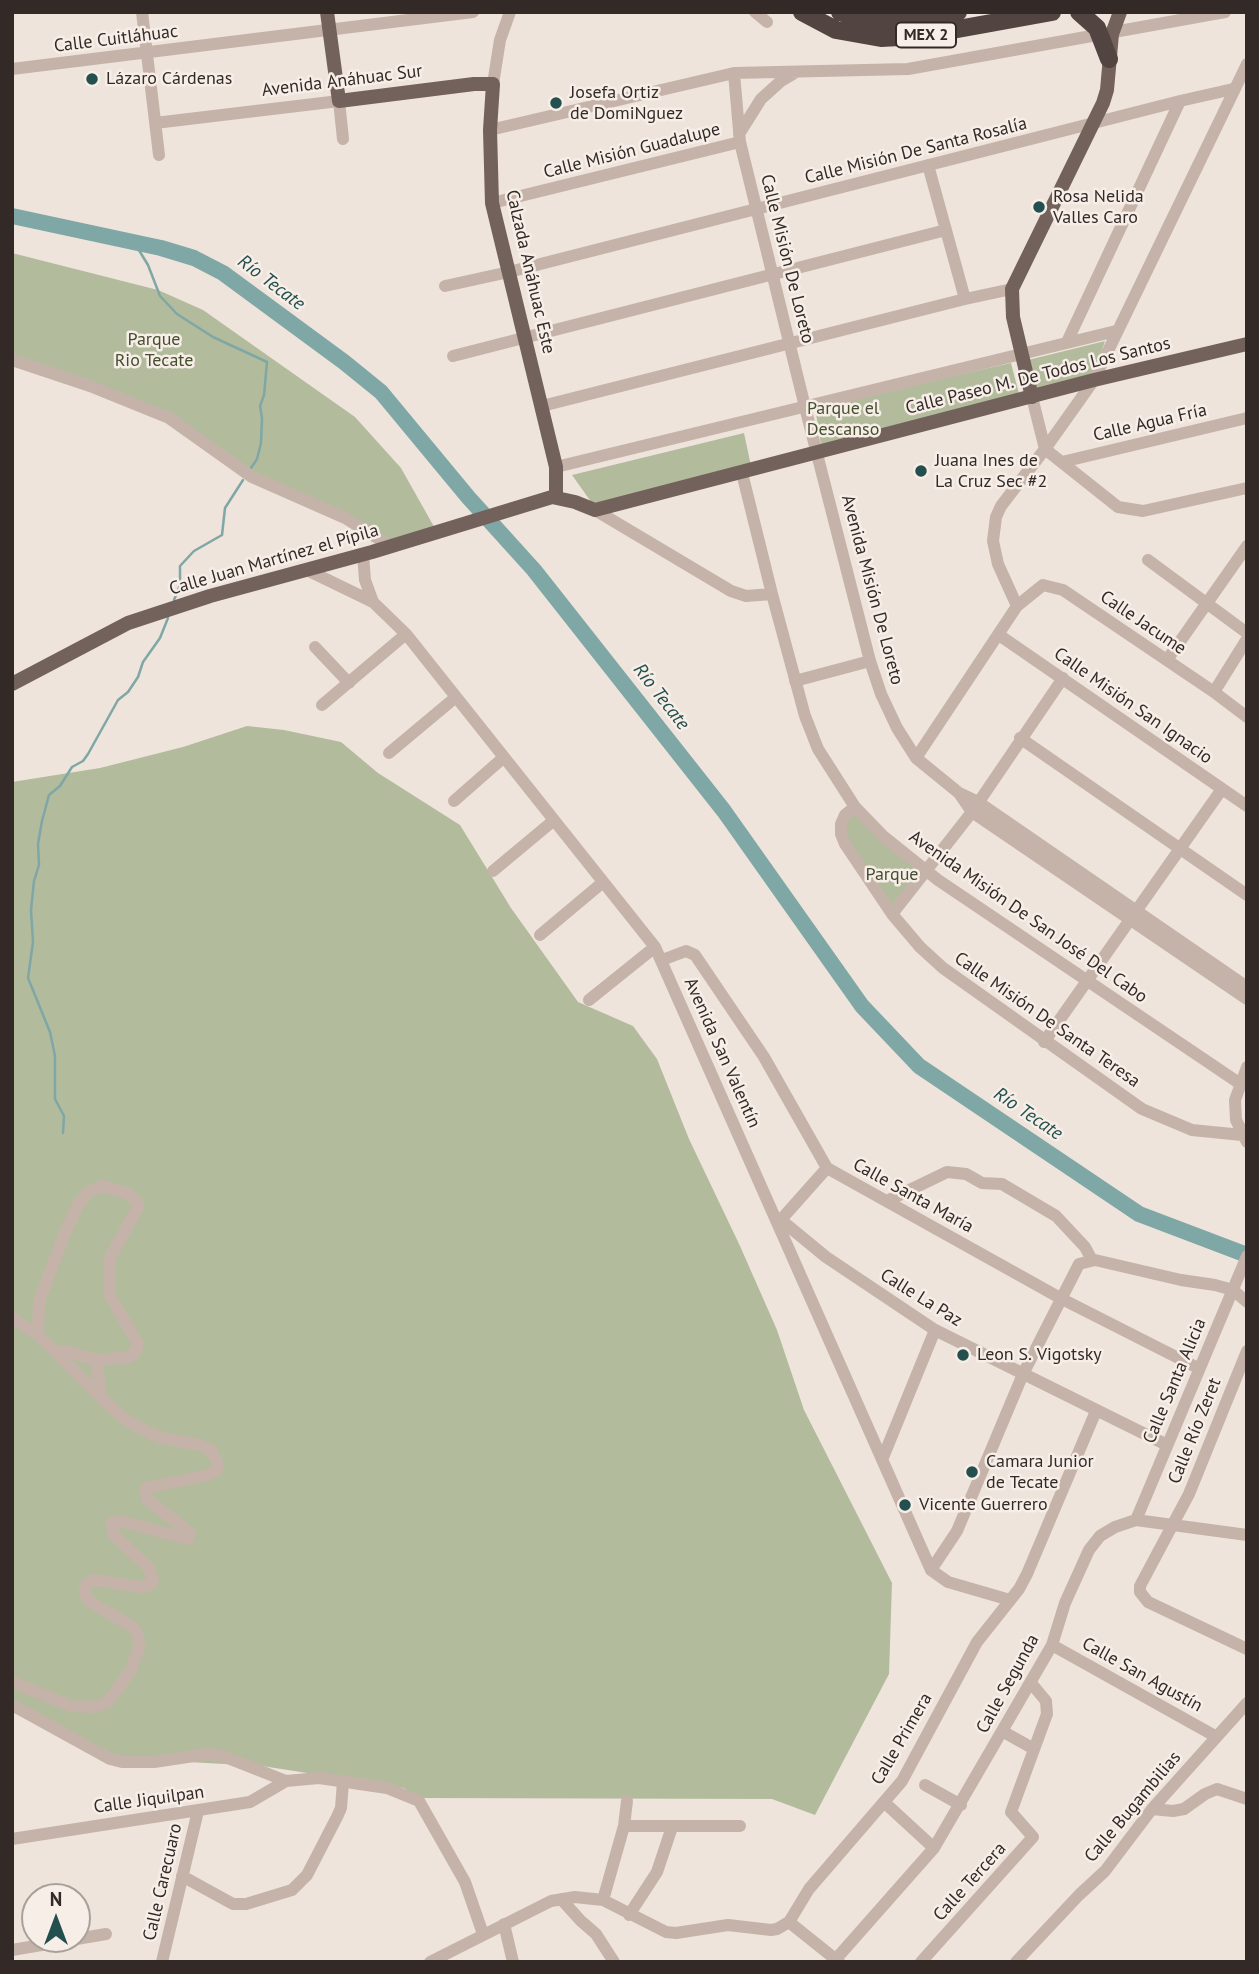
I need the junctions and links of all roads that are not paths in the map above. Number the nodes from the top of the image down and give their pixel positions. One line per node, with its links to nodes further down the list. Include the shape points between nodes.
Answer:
1 (142, 12): 16 (street)
2 (327, 12): 14 (main road)
3 (473, 12): 14 (street, Calle Cuitláhuac)
4 (510, 12): 22 (street, Calzada Anáhuac Este)
5 (755, 12): 13 (street)
6 (802, 12): 9 (highway, MEX 2, via 836,30 881,38 919,36)
7 (840, 12): 8 (highway, MEX 2, via 904,21)
8 (958, 12)
9 (1052, 12)
10 (1079, 12): 15 (highway)
11 (1120, 12): 15 (main road)
12 (1225, 12): 15 (street)
13 (767, 22)
14 (329, 31): 16 (street, Calle Cuitláhuac); 24 (main road)
15 (1106, 35): 17 (highway); 20 (street, via 908,69)
16 (147, 53): 19 (street, Calle Cuitláhuac); 26 (street)
17 (1109, 59): 27 (main road, via 1107,90)
18 (1247, 64): 23 (street)
19 (12, 69)
20 (797, 71): 21 (street); 29 (street, via 761,99)
21 (734, 73): 28 (street); 29 (street, Calle Misión De Loreto)
22 (493, 84): 24 (main road, Avenida Anáhuac Sur); 28 (main road, Calzada Anáhuac Este)
23 (1233, 89): 25 (street, Calle Misión De Santa Rosalía); 41 (street)
24 (339, 101): 26 (street, Avenida Anáhuac Sur); 30 (street)
25 (1180, 101): 27 (street, Calle Misión De Santa Rosalía); 43 (street)
26 (155, 124): 31 (street)
27 (1093, 124): 32 (street, Calle Misión De Santa Rosalía); 39 (main road)
28 (490, 130): 33 (main road, Calzada Anáhuac Este)
29 (739, 138): 33 (street, Calle Misión Guadalupe); 34 (street, Calle Misión De Loreto)
30 (343, 139)
31 (159, 155)
32 (928, 165): 34 (street, Calle Misión De Santa Rosalía); 35 (street)
33 (492, 204): 36 (main road, Calzada Anáhuac Este)
34 (757, 210): 36 (street, Calle Misión De Santa Rosalía); 37 (street, Calle Misión De Loreto)
35 (946, 230): 37 (street); 40 (street)
36 (509, 272): 38 (street, Calle Misión De Santa Rosalía); 42 (main road, Calzada Anáhuac Este)
37 (774, 276): 42 (street); 44 (street, Calle Misión De Loreto)
38 (445, 286)
39 (1012, 289): 40 (street); 46 (main road)
40 (965, 299): 44 (street)
41 (1116, 331): 43 (street); 49 (street)
42 (524, 339): 47 (street); 51 (main road, Calzada Anáhuac Este)
43 (1066, 342): 46 (street)
44 (790, 343): 51 (street); 52 (street, Calle Misión De Loreto)
45 (1247, 344): 49 (main road, Calle Paseo M. De Todos Los Santos)
46 (1022, 353): 50 (main road); 52 (street)
47 (453, 356)
48 (12, 360): 62 (street, via 169,418 252,477 345,517)
49 (1094, 380): 50 (main road, Calle Paseo M. De Todos Los Santos); 54 (street)
50 (1032, 397): 54 (street); 55 (main road, Calle Paseo M. De Todos Los Santos)
51 (542, 406): 57 (main road, Calzada Anáhuac Este)
52 (805, 408): 55 (street, Calle Misión De Loreto); 57 (street)
53 (1247, 418): 56 (street, Calle Agua Fría)
54 (1045, 449): 56 (street); 70 (street, via 1001,506 994,523 998,564)
55 (818, 452): 58 (main road, Calle Paseo M. De Todos Los Santos); 77 (street, Avenida Misión De Loreto)
56 (1062, 462): 59 (street, via 1118,507 1143,511)
57 (556, 467): 60 (main road, Calzada Anáhuac Este)
58 (742, 472): 61 (main road, Calle Paseo M. De Todos Los Santos); 67 (street, Avenida Misión De San José Del Cabo)
59 (1247, 488)
60 (556, 497): 61 (main road); 62 (main road, Calle Juan Martínez el Pípila)
61 (595, 510): 67 (street, via 731,591 746,596)
62 (390, 546): 64 (main road, Calle Juan Martínez el Pípila)
63 (1247, 546): 69 (street)
64 (363, 554): 66 (main road, Calle Juan Martínez el Pípila); 68 (street)
65 (1148, 560): 69 (street)
66 (307, 570): 68 (street, Avenida San Valentín); 81 (main road, Calle Juan Martínez el Pípila, via 128,624)
67 (772, 594): 79 (street, Avenida Misión De San José Del Cabo)
68 (373, 602): 72 (street, Avenida San Valentín)
69 (1207, 603): 71 (street); 76 (street)
70 (1017, 606): 73 (street); 76 (street, Calle Jacume, via 1043,585 1063,590)
71 (1247, 633)
72 (406, 635): 80 (street); 83 (street, Avenida San Valentín)
73 (999, 635): 78 (street, Calle Misión San Ignacio); 89 (street)
74 (1247, 639): 82 (street)
75 (315, 646): 80 (street)
76 (1167, 660): 82 (street, Calle Jacume)
77 (870, 661): 79 (street); 89 (street, Avenida Misión De Loreto, via 897,728)
78 (1063, 678): 86 (street); 90 (street, Calle Misión San Ignacio)
79 (795, 681): 93 (street, Avenida Misión De San José Del Cabo, via 818,749)
80 (349, 682): 84 (street)
81 (12, 684)
82 (1213, 692): 85 (street, Calle Jacume)
83 (456, 697): 87 (street); 88 (street, Avenida San Valentín)
84 (322, 705)
85 (1247, 717)
86 (1020, 738): 94 (street); 96 (street)
87 (389, 753)
88 (503, 758): 91 (street); 95 (street, Avenida San Valentín)
89 (916, 758): 94 (street, Avenida Misión De Loreto)
90 (1222, 789): 92 (street, Calle Misión San Ignacio); 96 (street)
91 (454, 801)
92 (1247, 806)
93 (855, 807): 97 (street, Avenida Misión De San José Del Cabo); 101 (street, Calle Misión De Santa Teresa, via 845,815 841,834)
94 (975, 807): 97 (street); 102 (street)
95 (552, 821): 98 (street); 99 (street, Avenida San Valentín)
96 (1179, 850): 100 (street); 102 (street)
97 (927, 870): 101 (street); 106 (street, Avenida Misión De San José Del Cabo)
98 (493, 872)
99 (603, 883): 103 (street); 104 (street, Avenida San Valentín)
100 (1247, 895)
101 (891, 914): 110 (street, Calle Misión De Santa Teresa, via 943,968)
102 (1135, 915): 106 (street); 107 (street); 108 (street)
103 (540, 935)
104 (655, 947): 105 (street, Avenida San Valentín); 109 (street)
105 (662, 960): 114 (street, Calle Santa María, via 686,951 695,955 764,1057); 116 (street, Avenida San Valentín)
106 (1087, 980): 110 (street); 112 (street, Avenida Misión De San José Del Cabo)
107 (1247, 987)
108 (1247, 999)
109 (589, 1000)
110 (1044, 1042): 113 (street, Calle Misión De Santa Teresa, via 1142,1109 1192,1130)
111 (1247, 1067): 112 (street)
112 (1239, 1083): 113 (street, via 1235,1111)
113 (1244, 1139)
114 (827, 1168): 115 (street, Calle Santa María); 116 (street)
115 (887, 1201): 118 (street, via 947,1172 1002,1184 1056,1216); 120 (street, Calle Santa María)
116 (779, 1221): 123 (street, Calle La Paz); 133 (street, Avenida San Valentín)
117 (1247, 1256): 119 (street, Calle Santa Alicia)
118 (1092, 1260): 119 (street); 120 (street, via 1079,1264)
119 (1233, 1290): 121 (street); 128 (street, Calle Santa Alicia)
120 (1062, 1299): 128 (street, Calle Santa María); 129 (street)
121 (1247, 1302)
122 (12, 1318): 124 (street)
123 (935, 1330): 129 (street, Calle La Paz); 133 (street)
124 (38, 1335): 125 (street); 127 (street, via 39,1302 79,1203 87,1193 103,1186 129,1194 138,1207 110,1258 110,1296 138,1344 129,1357)
125 (55, 1351): 127 (street); 130 (street)
126 (1247, 1351): 135 (street, Calle Río Zeret, via 1189,1494)
127 (97, 1360): 130 (street)
128 (1198, 1368): 132 (street, Calle Santa Alicia)
129 (1023, 1374): 131 (street, Calle La Paz); 137 (street, via 957,1531)
130 (102, 1399): 141 (street, via 148,1432 212,1451 218,1465 208,1475 146,1488 148,1499 190,1533 188,1539 125,1522 112,1523 113,1534 149,1568 153,1581 142,1587 94,1580 86,1584 90,1602 133,1627 139,1641 131,1670 108,1702 95,1707 71,1706)
131 (1096, 1411): 132 (street, Calle La Paz); 138 (street, Calle Primera, via 1027,1574)
132 (1167, 1446): 134 (street, Calle Santa Alicia)
133 (881, 1460): 137 (street, Avenida San Valentín)
134 (1136, 1520): 135 (street, Calle Segunda); 139 (street, Calle Segunda, via 1100,1536 1089,1550)
135 (1172, 1523): 136 (street, Calle Segunda); 140 (street, Calle Río Zeret, via 1141,1581 1140,1592 1148,1602)
136 (1247, 1535)
137 (931, 1570): 138 (street, via 948,1582)
138 (1010, 1600): 153 (street, Calle Primera, via 977,1642 902,1781)
139 (1052, 1645): 142 (street, Calle Segunda); 146 (street, Calle San Agustín)
140 (1247, 1649)
141 (12, 1682)
142 (1031, 1683): 145 (street, Calle Segunda); 147 (street, Calle Tercera, via 1048,1706)
143 (1247, 1703): 146 (street, Calle Bugambilias)
144 (12, 1705): 148 (street, via 110,1759 154,1762 207,1754)
145 (1002, 1731): 147 (street); 154 (street, Calle Segunda)
146 (1215, 1736): 155 (street, Calle Bugambilias)
147 (1034, 1749): 176 (street, Calle Tercera, via 1011,1812 1032,1835 1031,1840)
148 (286, 1781): 149 (street, via 318,1778); 156 (street, Calle Jiquilpan, via 250,1802)
149 (342, 1782): 162 (street, via 341,1808 307,1875 292,1891 233,1904); 169 (street, via 387,1788 419,1801 465,1882)
150 (925, 1785): 154 (street)
151 (1247, 1799): 155 (street, via 1217,1789 1184,1809)
152 (627, 1801): 157 (street)
153 (885, 1803): 161 (street); 166 (street, Calle Primera, via 809,1889)
154 (961, 1805): 161 (street, Calle Segunda)
155 (1152, 1809): 177 (street, Calle Bugambilias, via 1105,1871)
156 (198, 1811): 160 (street, Calle Jiquilpan); 162 (street, Calle Carecuaro)
157 (624, 1826): 159 (street); 164 (street)
158 (740, 1826): 159 (street)
159 (672, 1827): 165 (street, via 657,1872)
160 (12, 1839)
161 (934, 1848): 171 (street, Calle Segunda)
162 (183, 1875): 172 (street, Calle Carecuaro)
163 (561, 1899): 164 (street); 167 (street); 175 (street, via 596,1934)
164 (603, 1900): 165 (street)
165 (629, 1915): 166 (street, via 676,1933 728,1924 777,1930)
166 (789, 1922): 171 (street)
167 (504, 1924): 169 (street); 174 (street)
168 (106, 1934): 170 (street)
169 (483, 1934): 173 (street)
170 (12, 1950)
171 (830, 1959)
172 (162, 1962)
173 (430, 1962)
174 (513, 1962)
175 (614, 1962)
176 (921, 1962)
177 (1016, 1962)

